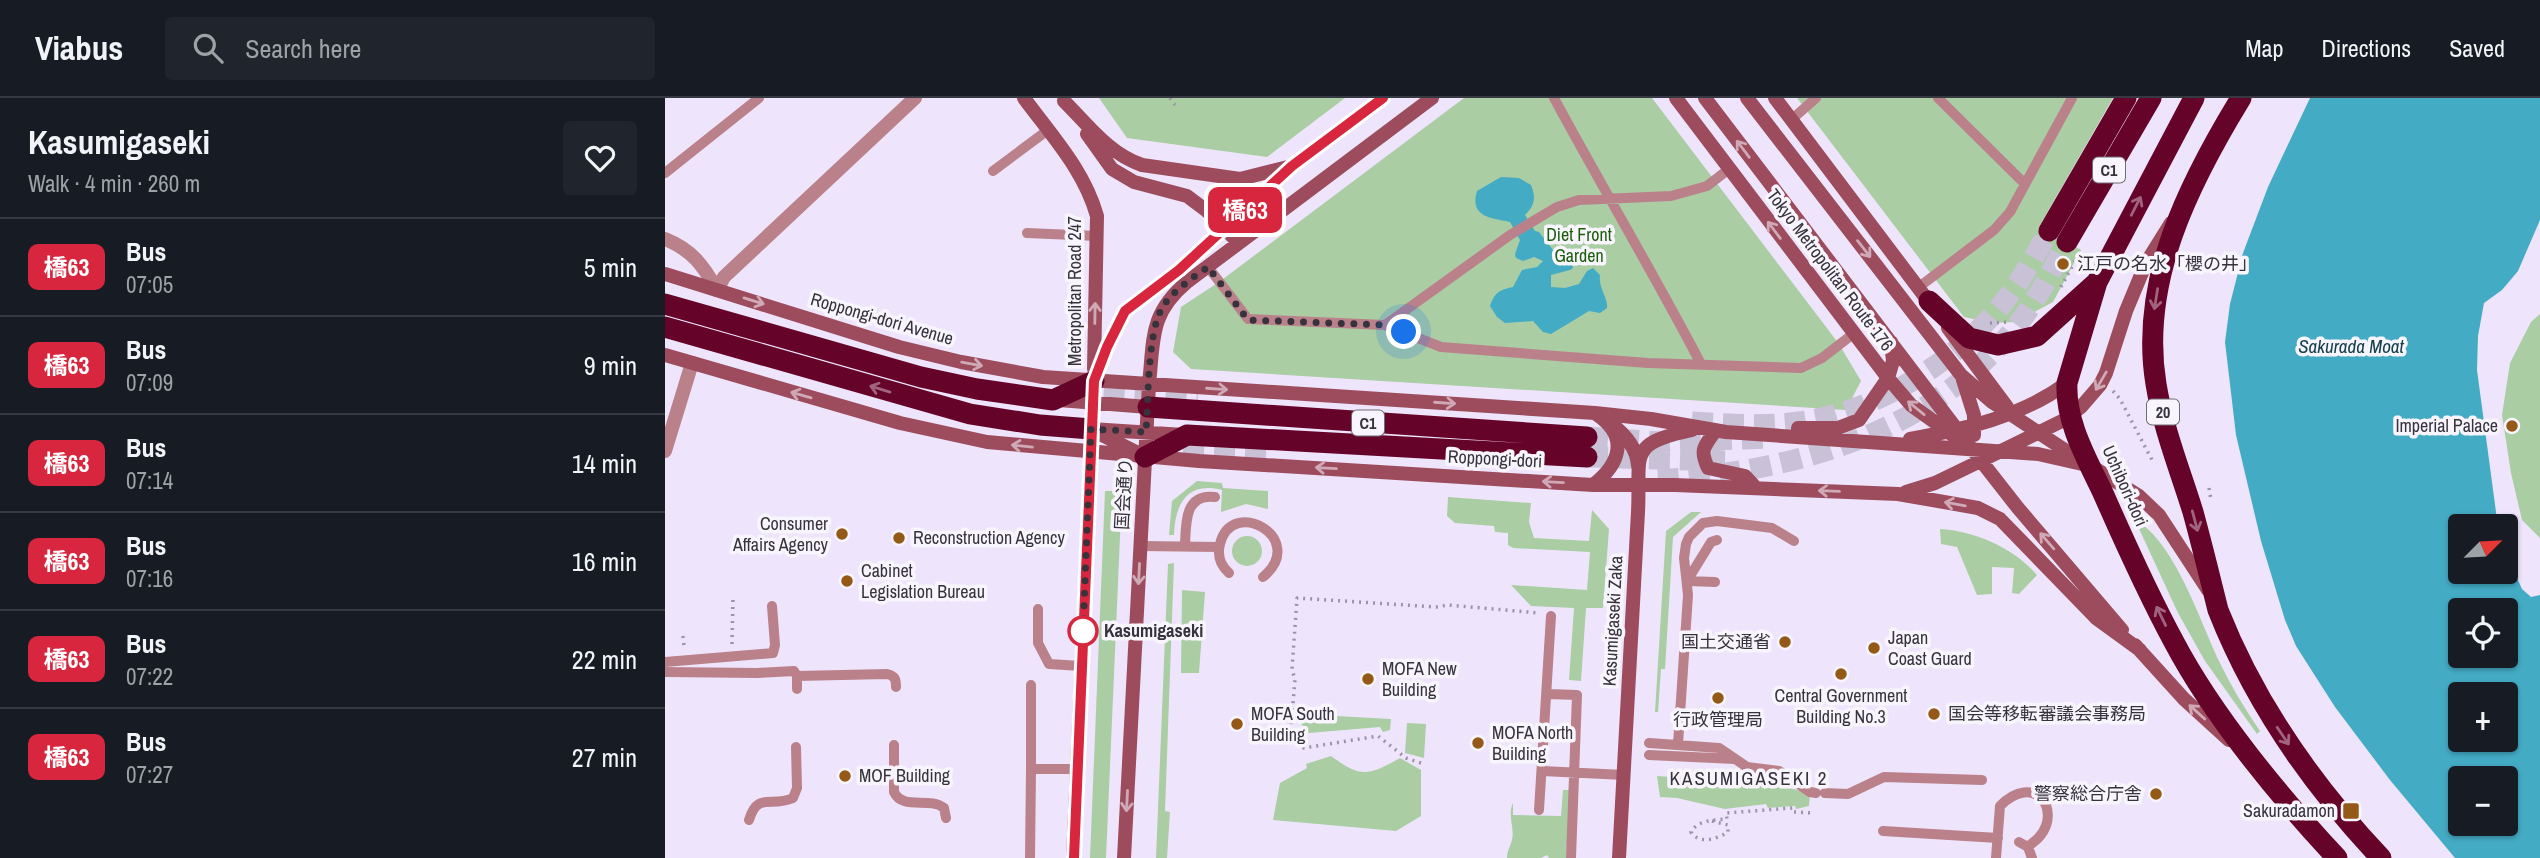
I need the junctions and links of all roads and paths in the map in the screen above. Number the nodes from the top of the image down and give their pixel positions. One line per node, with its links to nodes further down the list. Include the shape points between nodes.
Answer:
1 (759, 98): 26 (lane)
2 (915, 98): 40 (street, via 724,277)
3 (1024, 98): 22 (main road, Metropolitan Road 247)
4 (1170, 98): 20 (path)
5 (1383, 98): 23 (main road, 国会通り)
6 (1432, 98): 36 (main road, 国会通り)
7 (1554, 98): 28 (lane)
8 (1676, 98): 24 (main road, Tokyo Metropolitan Route 176)
9 (1705, 98): 46 (main road, Tokyo Metropolitan Route 176, one-way to 9)
10 (1747, 98): 50 (main road, one-way to 50)
11 (1775, 98): 21 (main road)
12 (1816, 98): 21 (lane)
13 (1938, 98): 27 (lane)
14 (2072, 98): 27 (lane)
15 (2126, 98): 31 (highway, C1, bridge)
16 (2151, 98): 35 (highway, C1)
17 (2194, 98): 39 (highway, Uchibori-dori, one-way to 17)
18 (2241, 98): 29 (highway, 20)
19 (1063, 100): 23 (main road, via 1111,149 1142,165 1240,179); 30 (main road, via 1112,169 1134,182 1187,196)
20 (1175, 105)
21 (1791, 120): 41 (main road)
22 (1048, 130): 25 (lane); 33 (main road, Metropolitan Road 247, via 1091,194)
23 (1292, 166): 30 (main road, 国会通り)
24 (1729, 169): 28 (lane, via 1707,186 1671,196); 45 (main road, Tokyo Metropolitan Route 176, one-way to 24)
25 (993, 171)
26 (665, 173)
27 (2024, 183): 41 (lane, via 2010,212 1994,230)
28 (1608, 199): 43 (lane, via 1579,200 1532,221); 49 (lane, via 1657,279)
29 (2182, 210): 59 (main road, one-way to 59, via 2146,263 2100,385); 96 (highway, 20, one-way to 96, via 2159,278 2154,362 2161,407)
30 (1224, 229): 36 (main road); 55 (main road, 国会通り, via 1125,311)
31 (2049, 231)
32 (1027, 233): 33 (lane)
33 (1097, 236): 55 (main road, Metropolitan Road 247, one-way to 33)
34 (665, 239): 40 (street, via 685,247)
35 (2067, 242)
36 (1239, 243): 37 (main road, 国会通り)
37 (1208, 267): 43 (lane, via 1248,320); 53 (main road, 国会通り, via 1174,294 1161,311)
38 (665, 274): 40 (main road, Roppongi-dori Avenue)
39 (2097, 282): 41 (highway, via 2038,336 1998,345 1969,338); 52 (highway, Uchibori-dori)
40 (717, 290): 55 (main road, Roppongi-dori Avenue, one-way to 55, via 899,347)
41 (1924, 294): 58 (main road)
42 (665, 304): 55 (highway, via 977,389 1053,400)
43 (1385, 325): 49 (lane, via 1441,347)
44 (665, 327): 63 (highway, one-way to 44, via 970,414)
45 (1853, 334): 49 (lane, via 1801,368); 51 (main road, Tokyo Metropolitan Route 176)
46 (1891, 342): 51 (main road, via 1893,361); 65 (main road, Tokyo Metropolitan Route 176)
47 (665, 355): 48 (main road)
48 (692, 363): 71 (street); 73 (main road, one-way to 48, via 944,434)
49 (1701, 365)
50 (1961, 375): 58 (main road); 61 (main road)
51 (1888, 378): 64 (main road, via 1854,423 1837,428); 65 (main road, Tokyo Metropolitan Route 176, one-way to 51, via 1910,405)
52 (2067, 383): 58 (main road); 59 (highway, Uchibori-dori)
53 (1149, 384): 55 (main road); 56 (main road, 国会通り); 57 (main road, one-way to 57)
54 (2111, 390): 76 (path, via 2152,460)
55 (1093, 391): 56 (main road); 56 (main road); 63 (main road, 国会通り)
56 (1148, 407): 66 (main road, 国会通り); 68 (highway, C1, via 1587,447)
57 (1595, 413): 60 (main road); 62 (main road)
58 (2011, 413): 61 (main road); 67 (main road)
59 (2070, 415): 67 (main road); 77 (highway, Uchibori-dori)
60 (1610, 423): 79 (main road, via 1617,458); 80 (main road, via 1634,449)
61 (1975, 427): 65 (main road); 70 (main road)
62 (1699, 428): 64 (main road); 80 (main road, Kasumigaseki Zaka, via 1662,436 1646,445 1639,457)
63 (1091, 429): 66 (main road); 73 (main road, 国会通り); 74 (main road)
64 (1721, 431): 69 (main road); 81 (main road, via 1702,450 1708,468 1745,476)
65 (1953, 431): 69 (main road); 70 (main road, Tokyo Metropolitan Route 176)
66 (1146, 432): 68 (main road); 74 (main road, 国会通り)
67 (2037, 433): 72 (main road); 77 (main road)
68 (1187, 435): 74 (highway)
69 (1888, 443): 70 (main road)
70 (1971, 448): 72 (main road); 75 (main road, Tokyo Metropolitan Route 176); 78 (main road)
71 (665, 451)
72 (2001, 451): 75 (main road); 77 (main road)
73 (1090, 453): 74 (main road, Roppongi-dori); 103 (main road, 国会通り)
74 (1145, 457): 79 (main road, Roppongi-dori, one-way to 74); 86 (main road, 国会通り)
75 (1981, 461): 78 (main road); 101 (main road, Tokyo Metropolitan Route 176, one-way to 75)
76 (2165, 462)
77 (2091, 466): 96 (main road, via 2139,496 2159,515); 119 (highway, Uchibori-dori, one-way to 77, via 2213,706 2175,643)
78 (1944, 478): 82 (main road)
79 (1593, 485): 80 (main road, Roppongi-dori)
80 (1639, 485): 81 (main road, Roppongi-dori); 120 (main road, Kasumigaseki Zaka)
81 (1756, 488): 82 (main road, Roppongi-dori, one-way to 81)
82 (1898, 494): 101 (main road, one-way to 82, via 2096,618 1990,512)
83 (1215, 497): 87 (lane, via 1199,498 1190,505)
84 (1717, 540): 91 (lane, via 1703,551)
85 (1794, 541): 91 (lane, via 1772,528 1703,523 1686,544)
86 (1140, 546): 87 (lane); 131 (main road, 国会通り, one-way to 131)
87 (1185, 546): 88 (lane)
88 (1219, 547): 89 (lane, via 1222,565); 90 (lane, via 1236,524 1265,527 1277,553)
89 (1230, 573)
90 (1263, 577)
91 (1687, 581): 92 (lane); 110 (lane)
92 (1715, 582)
93 (733, 598): 99 (path, via 732,645)
94 (772, 606): 102 (lane, via 773,653)
95 (1038, 609): 103 (lane, via 1038,643 1049,664)
96 (2218, 610): 137 (highway, 20, one-way to 137, via 2244,671 2275,724 2306,771)
97 (1551, 616): 109 (lane); 114 (path, via 1528,610 1297,598 1291,727 1304,748 1378,736 1406,758)
98 (684, 636): 100 (path, via 684,646)
99 (720, 645)
100 (696, 646)
101 (2140, 650): 119 (main road, Tokyo Metropolitan Route 176, one-way to 101, via 2184,699)
102 (665, 662)
103 (1081, 666): 116 (main road, 国会通り)
104 (665, 673): 105 (lane, via 794,671)
105 (797, 676): 107 (lane, via 887,674 896,680); 108 (lane)
106 (1031, 685): 115 (lane)
107 (896, 687)
108 (797, 689)
109 (1548, 694): 117 (lane); 118 (lane, via 1577,695)
110 (1678, 744): 113 (lane, via 1719,748); 113 (lane, via 1649,749)
111 (894, 745): 124 (lane, via 897,798 939,804)
112 (796, 747): 125 (lane, via 793,797 759,802)
113 (1735, 759): 121 (lane, via 1747,767 1779,771 1810,792 1821,793 1848,794 1884,777)
114 (1421, 763)
115 (1031, 769): 116 (lane); 129 (lane)
116 (1077, 769): 130 (main road, 国会通り)
117 (1542, 771): 118 (lane); 122 (lane)
118 (1574, 772): 120 (lane); 132 (lane)
119 (2266, 774): 136 (highway, Uchibori-dori)
120 (1623, 775): 133 (main road, Kasumigaseki Zaka)
121 (1982, 780)
122 (1539, 810)
123 (1815, 813): 126 (path, via 1764,808 1725,813 1727,819)
124 (946, 818)
125 (749, 820)
126 (1712, 821): 126 (path, via 1694,826 1692,835 1705,840 1728,832 1728,825)
127 (1883, 831): 128 (lane)
128 (1998, 838): 134 (lane); 135 (lane, via 2000,806 2023,791 2036,794 2048,814 2041,836 2023,844)
129 (1030, 858)
130 (1073, 858)
131 (1124, 858)
132 (1571, 858)
133 (1619, 858)
134 (1996, 858)
135 (2032, 858)
136 (2337, 858)
137 (2381, 858)

